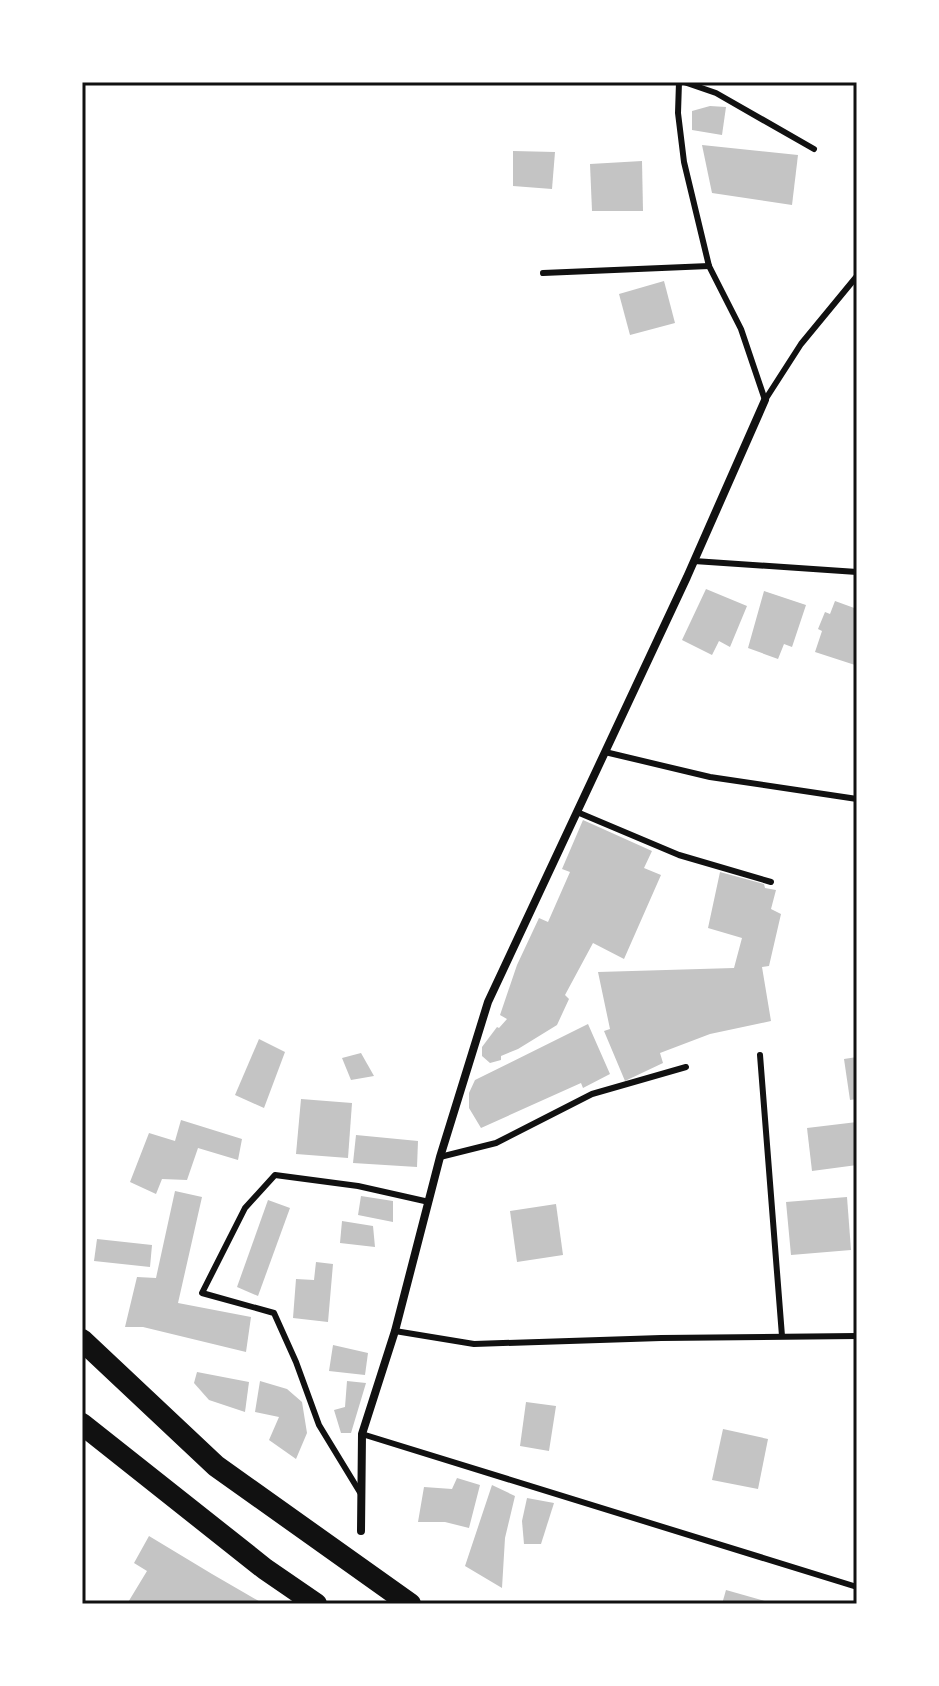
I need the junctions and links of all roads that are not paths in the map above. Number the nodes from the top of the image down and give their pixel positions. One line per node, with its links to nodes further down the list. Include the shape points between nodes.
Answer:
1 (682, 82): 2 (lane, via 716,93); 3 (lane, via 678,113 684,162)
2 (814, 149)
3 (709, 266): 4 (lane); 6 (lane, via 741,329)
4 (543, 273)
5 (857, 276): 6 (lane, via 801,344)
6 (765, 400): 7 (street)
7 (694, 561): 8 (lane); 9 (street)
8 (857, 572)
9 (605, 752): 10 (lane, via 710,777); 11 (street)
10 (857, 799)
11 (577, 812): 12 (lane, via 679,855); 15 (street, via 488,1002)
12 (771, 882)
13 (760, 1055): 18 (lane)
14 (686, 1067): 15 (lane, via 592,1094 496,1143)
15 (440, 1157): 16 (street)
16 (429, 1202): 17 (street); 23 (lane, via 275,1175 245,1208 202,1293 274,1313 319,1425)
17 (395, 1331): 18 (lane, via 474,1344); 22 (street)
18 (782, 1336): 19 (lane)
19 (857, 1336)
20 (82, 1340): 27 (highway, via 216,1466)
21 (82, 1424): 26 (highway)
22 (362, 1434): 23 (street); 25 (lane)
23 (361, 1494): 24 (street)
24 (361, 1531)
25 (857, 1587)
26 (316, 1604)
27 (410, 1604)

